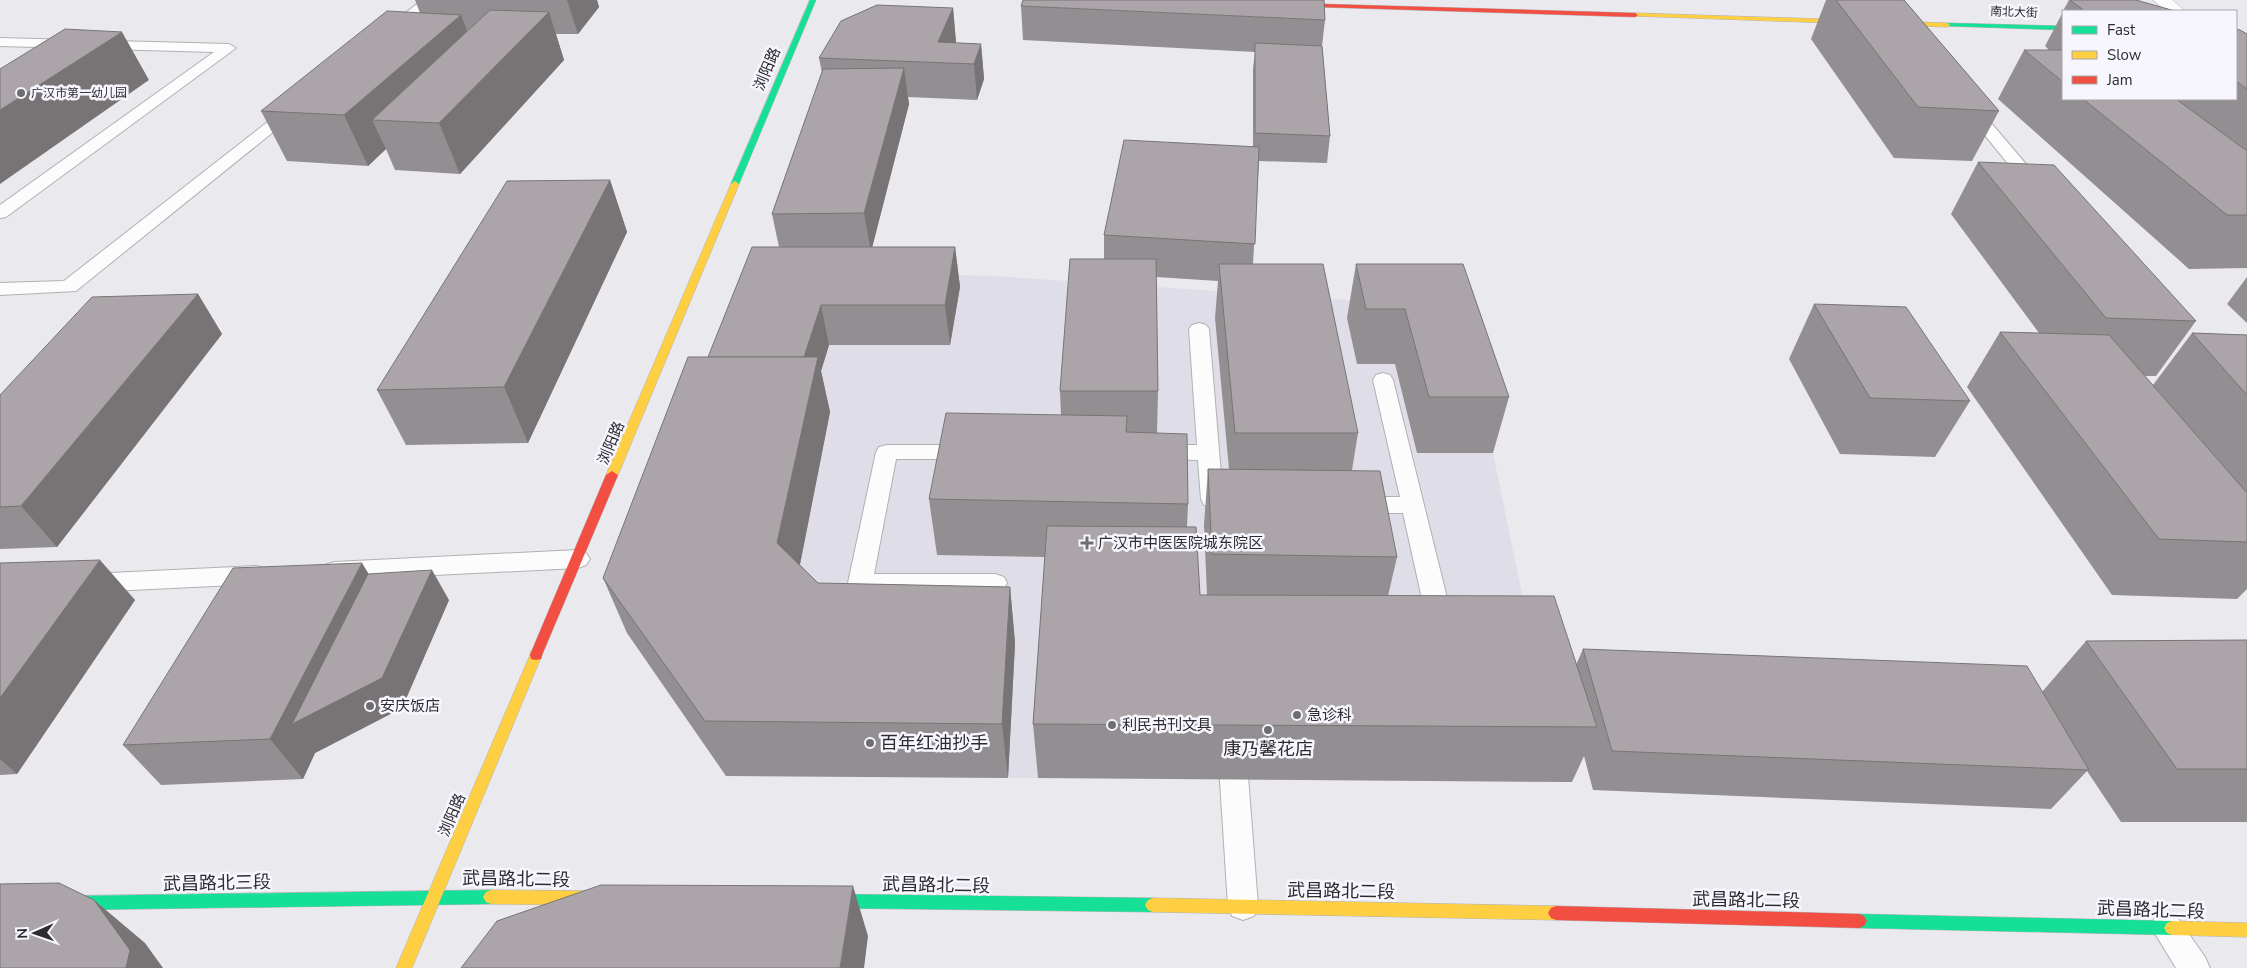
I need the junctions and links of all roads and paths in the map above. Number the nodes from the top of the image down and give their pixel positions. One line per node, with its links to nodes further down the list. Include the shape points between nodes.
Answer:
1 (430, 0): 10 (lane)
2 (813, 0): 24 (street, 浏阳路)
3 (2162, 0): 5 (street)
4 (1274, 4): 6 (street, 南北大街)
5 (2176, 10)
6 (1901, 23): 7 (street, 南北大街); 8 (lane)
7 (2062, 28)
8 (1914, 38)
9 (0, 42): 14 (lane, via 229,48)
10 (377, 43)
11 (1957, 91): 13 (lane)
12 (307, 98): 15 (lane, via 69,287)
13 (2045, 198)
14 (0, 213)
15 (0, 289)
16 (1199, 329): 20 (lane)
17 (1384, 380): 23 (lane)
18 (994, 452): 27 (lane, via 887,452 860,583)
19 (1131, 452): 20 (lane)
20 (1209, 453): 21 (lane, via 1213,504)
21 (1232, 504)
22 (1337, 505): 23 (lane)
23 (1413, 505): 29 (lane, via 1443,636)
24 (578, 559): 25 (lane); 31 (street, 浏阳路)
25 (309, 572)
26 (279, 574): 28 (lane)
27 (995, 583)
28 (70, 584)
29 (1423, 636)
30 (1231, 731): 35 (lane)
31 (434, 896): 32 (street, 武昌路北二段); 34 (street, 武昌路北三段); 38 (street, 浏阳路)
32 (614, 898)
33 (813, 901): 35 (street, 武昌路北二段)
34 (0, 904)
35 (1243, 906): 36 (street, 武昌路北二段)
36 (2166, 927): 37 (street, 武昌路北二段); 39 (lane)
37 (2247, 930)
38 (404, 968)
39 (2194, 968)

